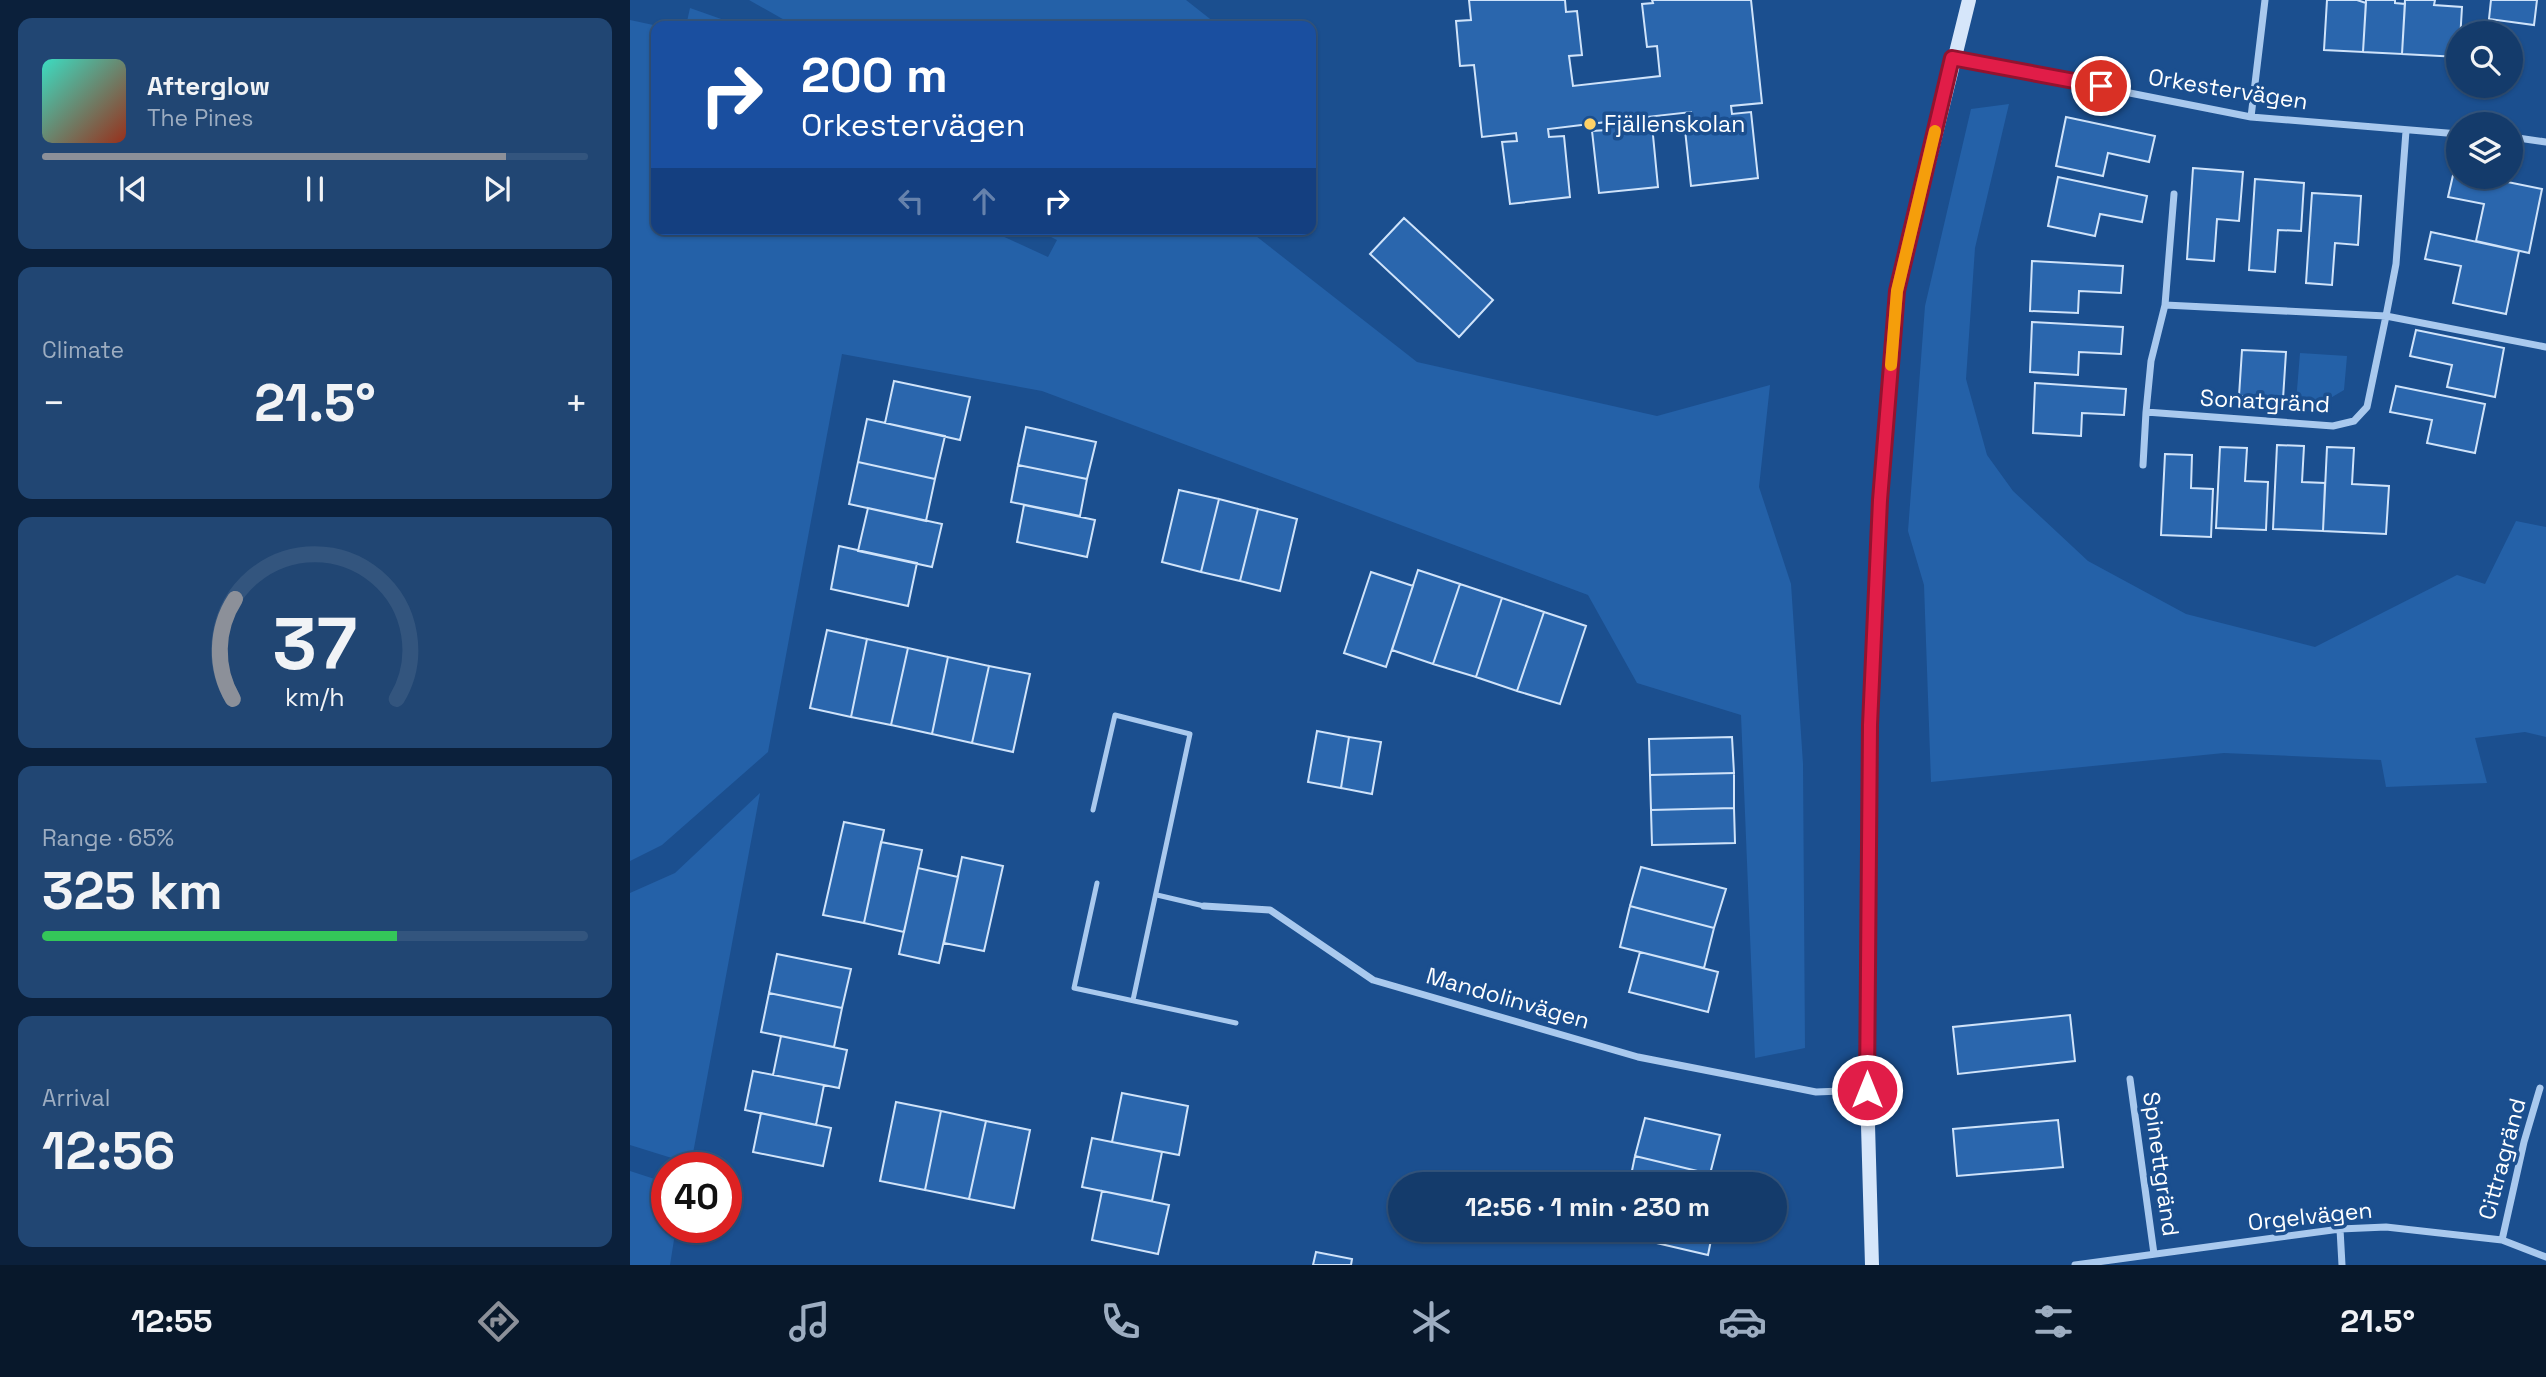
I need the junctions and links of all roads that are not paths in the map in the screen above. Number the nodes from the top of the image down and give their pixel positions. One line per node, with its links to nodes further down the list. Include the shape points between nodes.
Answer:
1 (1969, 0): 3 (street)
2 (2265, 0): 4 (street)
3 (1952, 58): 4 (street, Orkestervägen); 23 (street, via 1897,291 1885,435 1870,725)
4 (2250, 117): 5 (street, Orkestervägen)
5 (2406, 131): 6 (street, Orkestervägen); 11 (street, Sonatgränd, via 2396,264)
6 (2446, 133)
7 (2523, 139): 8 (street)
8 (2546, 142)
9 (2174, 194): 10 (street)
10 (2165, 305): 11 (street); 13 (street, via 2151,360)
11 (2386, 316): 12 (street); 13 (street, Sonatgränd, via 2367,407 2354,421 2333,426)
12 (2546, 348)
13 (2146, 412): 14 (street)
14 (2143, 465)
15 (1093, 810): 17 (lane, via 1115,715 1190,734)
16 (1097, 883): 19 (lane, via 1074,988)
17 (1157, 895): 18 (lane, Mandolinvägen); 19 (lane)
18 (1204, 906): 23 (street, Mandolinvägen, via 1270,910 1373,980 1638,1057 1816,1092)
19 (1133, 1000): 20 (lane)
20 (1236, 1023)
21 (2130, 1079): 26 (street, Spinettgränd)
22 (2540, 1088): 25 (street, Cittragränd)
23 (1867, 1090): 28 (street)
24 (2340, 1228): 25 (street, Orgelvägen, via 2386,1227); 26 (street, Orgelvägen); 30 (street)
25 (2501, 1240): 27 (street, Orgelvägen)
26 (2154, 1254): 29 (street, Orgelvägen)
27 (2546, 1257)
28 (1872, 1265)
29 (2075, 1265)
30 (2342, 1265)

